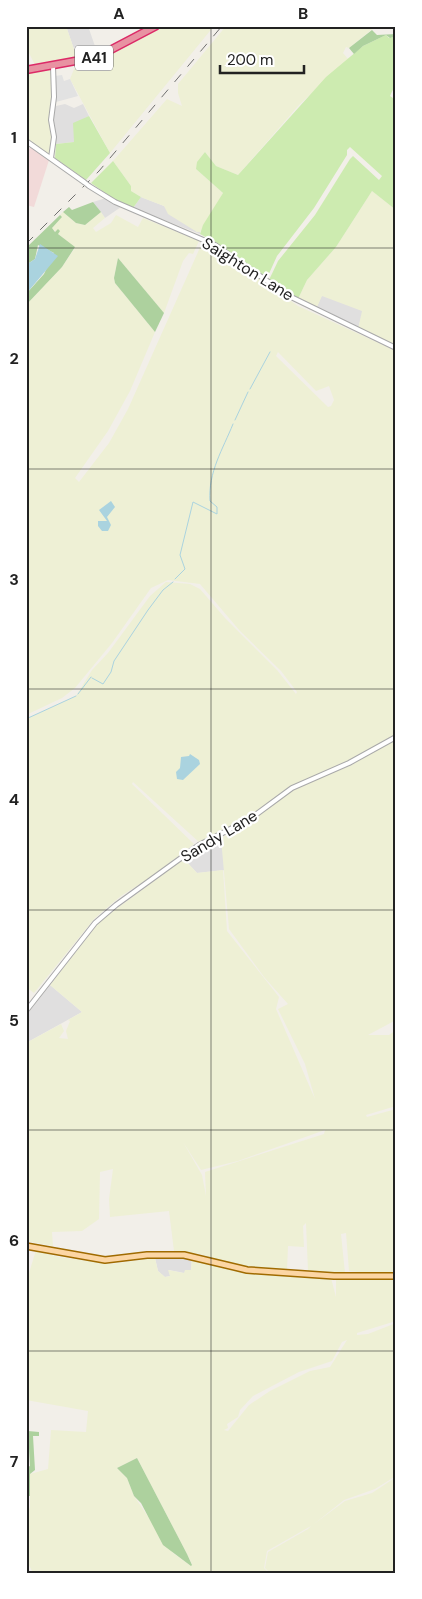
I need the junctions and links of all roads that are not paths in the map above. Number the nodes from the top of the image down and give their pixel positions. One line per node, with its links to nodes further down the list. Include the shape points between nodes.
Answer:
1 (156, 26): 2 (highway, A41, via 96,58)
2 (53, 66): 3 (highway, A41); 5 (street, via 51,120 54,137)
3 (26, 70)
4 (26, 141): 5 (street, Saighton Lane)
5 (51, 158): 6 (street, Saighton Lane, bridge, via 115,202 215,245 289,296)
6 (396, 348)
7 (396, 737): 8 (street, Sandy Lane, via 349,763 292,788 250,819 199,845 116,905 95,923)
8 (26, 1011)
9 (26, 1246): 10 (main road, via 105,1260 146,1255 192,1255 232,1268 310,1275)
10 (396, 1276)

